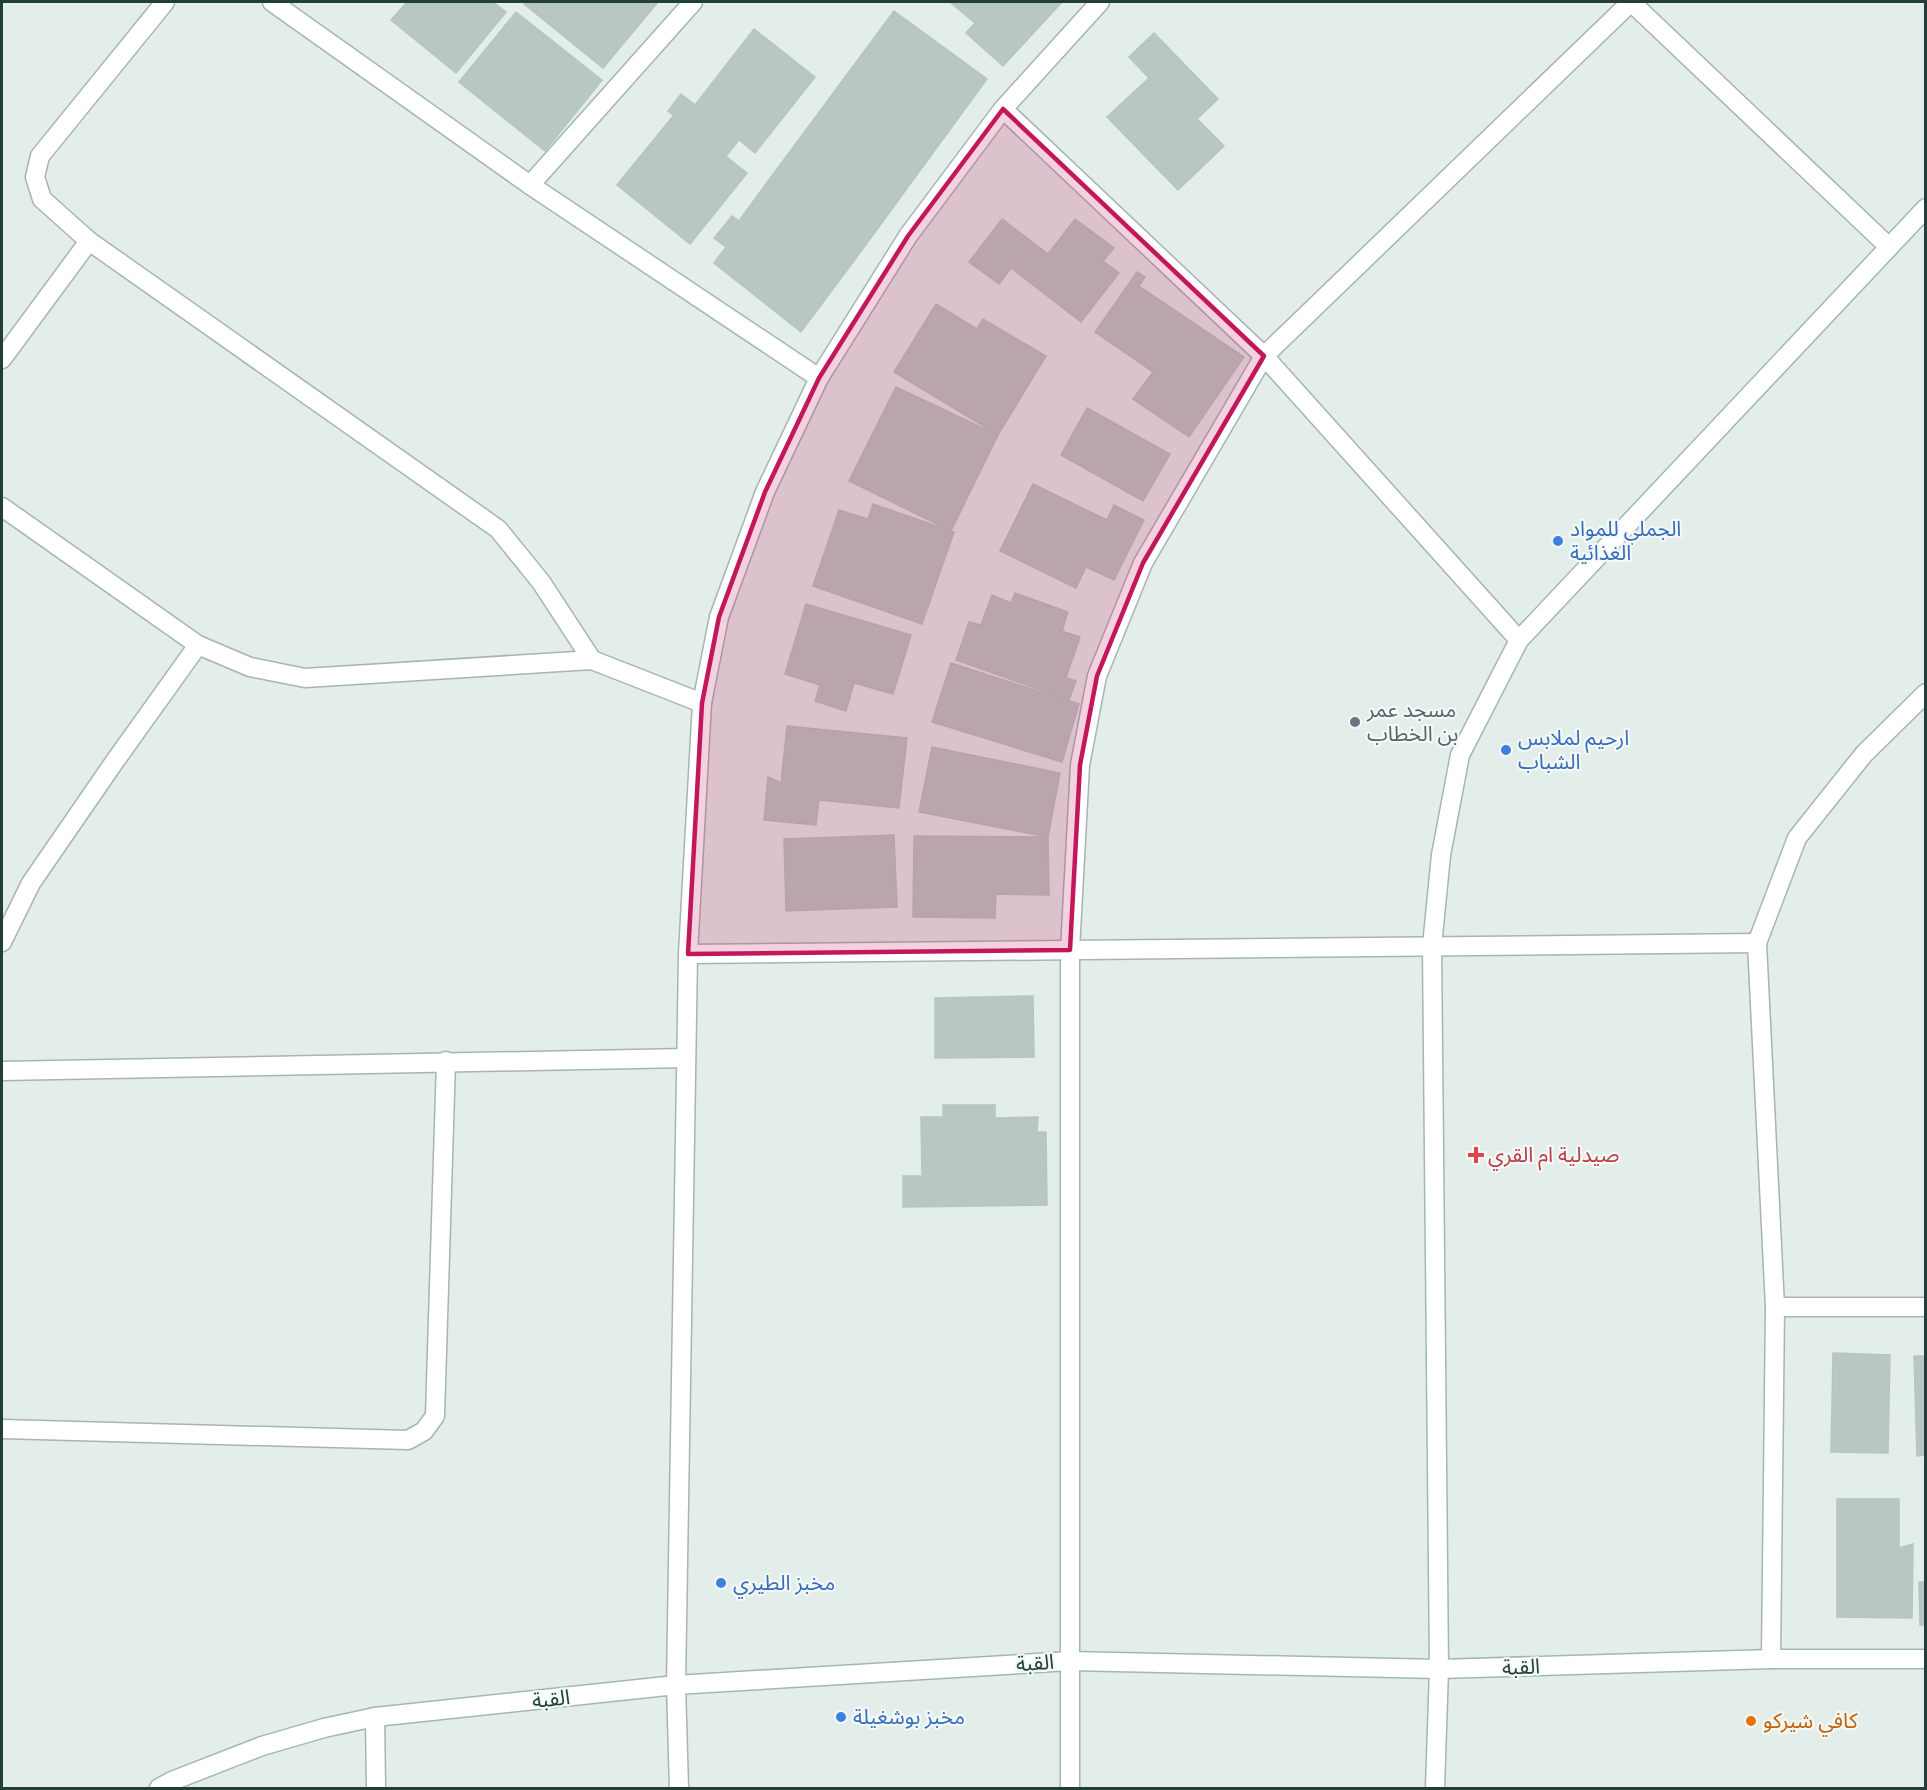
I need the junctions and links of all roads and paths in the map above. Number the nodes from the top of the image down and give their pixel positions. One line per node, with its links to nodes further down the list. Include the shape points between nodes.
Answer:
1 (165, 2): 9 (street, via 40,156 35,177 42,199)
2 (272, 2): 7 (street)
3 (693, 2): 7 (street)
4 (1100, 2): 6 (street)
5 (1631, 2): 10 (street); 11 (street)
6 (1003, 109): 11 (street); 13 (street, via 908,236)
7 (530, 185): 13 (street)
8 (1926, 208): 10 (street)
9 (89, 241): 12 (street); 17 (street, via 498,529 541,582)
10 (1888, 246): 15 (street)
11 (1264, 356): 15 (street); 23 (street, via 1143,563 1097,676 1080,765)
12 (2, 359)
13 (819, 378): 19 (street, via 765,492 723,607)
14 (2, 507): 16 (street)
15 (1519, 640): 22 (street, via 1460,755 1441,855)
16 (198, 645): 17 (street, via 250,667 305,678); 20 (street, via 31,883)
17 (592, 660): 19 (street)
18 (1926, 693): 21 (street, via 1864,754 1797,838)
19 (702, 703): 24 (street)
20 (2, 942)
21 (1757, 943): 22 (street); 29 (street)
22 (1432, 946): 23 (street); 34 (street)
23 (1070, 950): 24 (street); 33 (street)
24 (688, 954): 25 (street)
25 (686, 1058): 26 (street); 35 (street)
26 (446, 1061): 27 (street); 30 (street, via 435,1416 424,1431 408,1440)
27 (2, 1071)
28 (1926, 1307): 29 (street)
29 (1775, 1308): 31 (street)
30 (2, 1429)
31 (1771, 1659): 32 (street, القبة); 34 (street, القبة)
32 (1926, 1659)
33 (1070, 1660): 34 (street, القبة); 35 (street, القبة); 40 (street)
34 (1439, 1669): 41 (street)
35 (676, 1685): 36 (street, القبة); 39 (street)
36 (375, 1717): 37 (street, القبة, via 262,1746); 38 (street)
37 (159, 1788)
38 (376, 1788)
39 (680, 1788)
40 (1070, 1788)
41 (1435, 1788)

